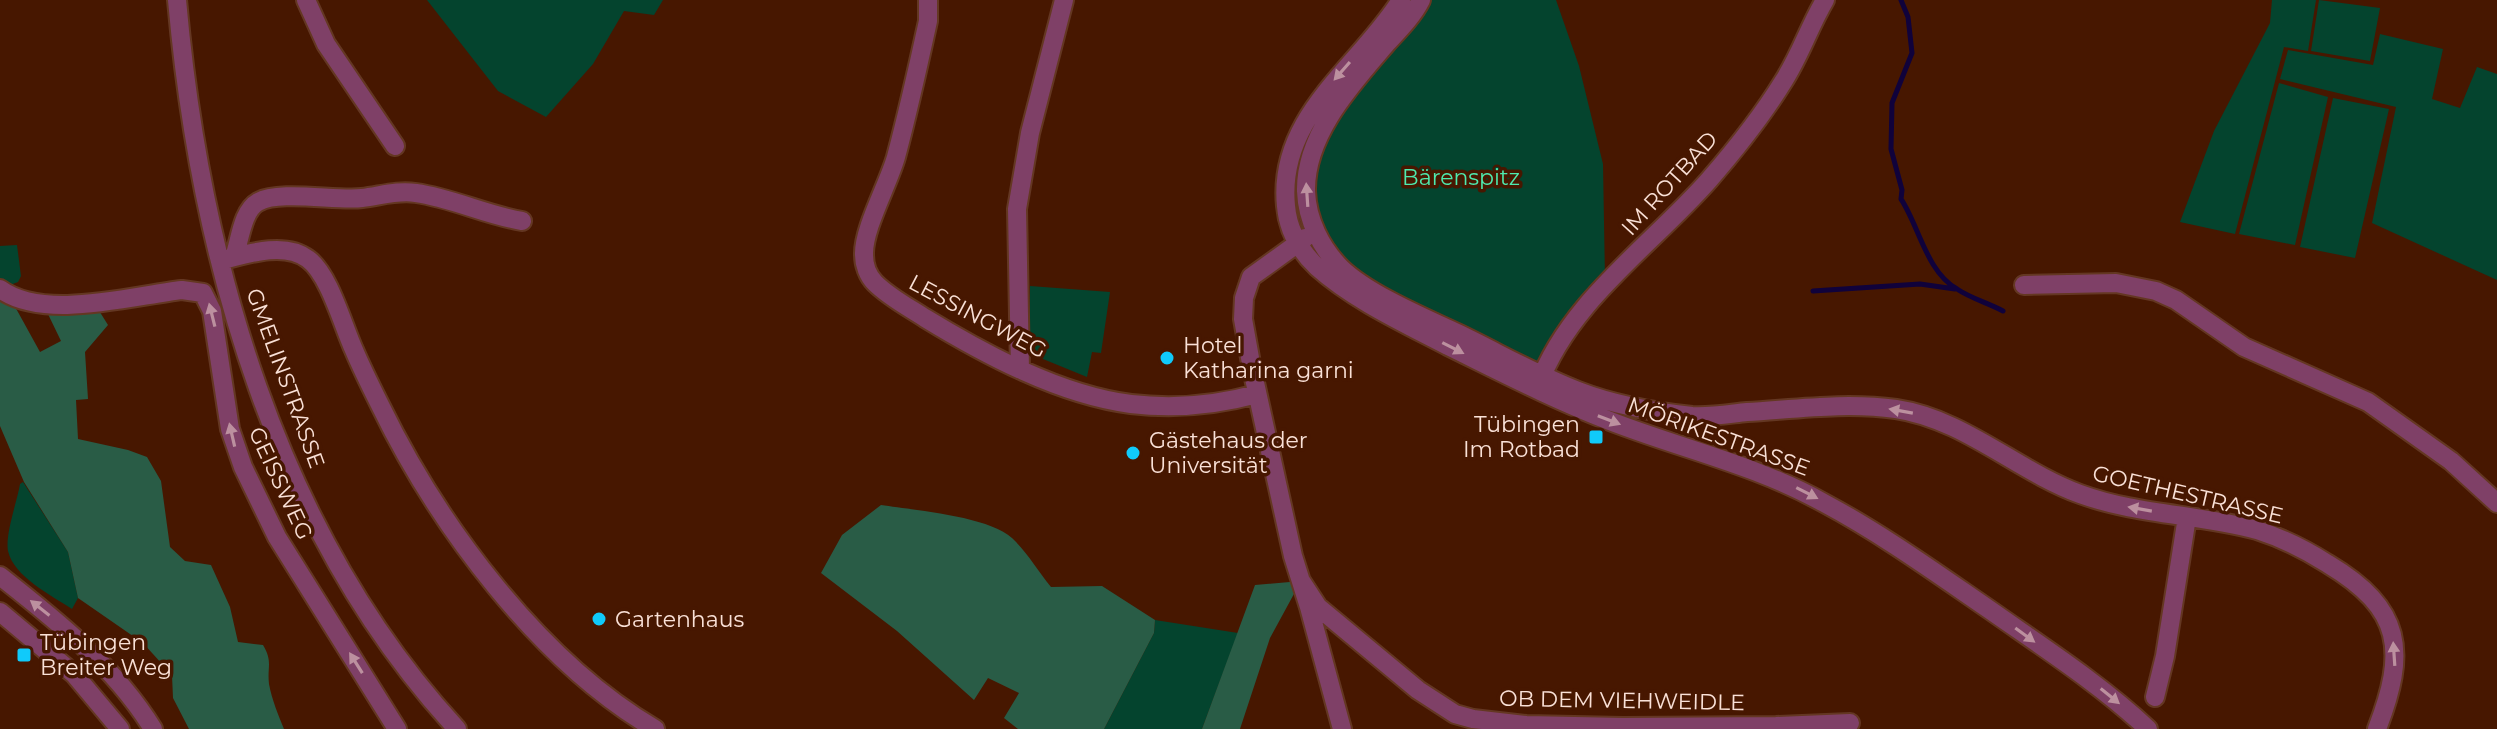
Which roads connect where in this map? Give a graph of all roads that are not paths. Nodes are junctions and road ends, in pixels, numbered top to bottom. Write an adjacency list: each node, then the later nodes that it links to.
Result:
1 (177, 0): 11 (street, GMELINSTRASSE)
2 (306, 0): 7 (street)
3 (928, 0): 14 (street, LESSINGWEG)
4 (1064, 0): 14 (street)
5 (1825, 0): 15 (street, IM ROTBAD)
6 (1402, 9): 9 (street, one-way to 6); 10 (street, one-way to 10)
7 (395, 146)
8 (522, 221): 11 (street)
9 (1315, 232): 10 (street); 15 (street, MÖRIKESTRASSE)
10 (1297, 243): 15 (street, MÖRIKESTRASSE, one-way to 15); 16 (street)
11 (227, 259): 29 (street, GMELINSTRASSE); 30 (street)
12 (2024, 285): 19 (street)
13 (0, 289): 28 (street, GEISSWEG, one-way to 13)
14 (1020, 369): 16 (street, LESSINGWEG)
15 (1540, 382): 17 (street, GOETHESTRASSE); 18 (street, MÖRIKESTRASSE, one-way to 18)
16 (1257, 394): 22 (street)
17 (1712, 417): 18 (street); 20 (street, GOETHESTRASSE, one-way to 17)
18 (1709, 454): 32 (street, MÖRIKESTRASSE, one-way to 32)
19 (2497, 503)
20 (2187, 517): 24 (street); 33 (street, GOETHESTRASSE, one-way to 20)
21 (0, 576): 26 (street, one-way to 21)
22 (1301, 581): 25 (street, OB DEM VIEHWEIDLE); 31 (street)
23 (0, 612): 27 (street)
24 (2155, 697)
25 (1850, 723)
26 (149, 728)
27 (120, 729)
28 (397, 729)
29 (457, 729)
30 (655, 729)
31 (1342, 729)
32 (2148, 729)
33 (2377, 729)

